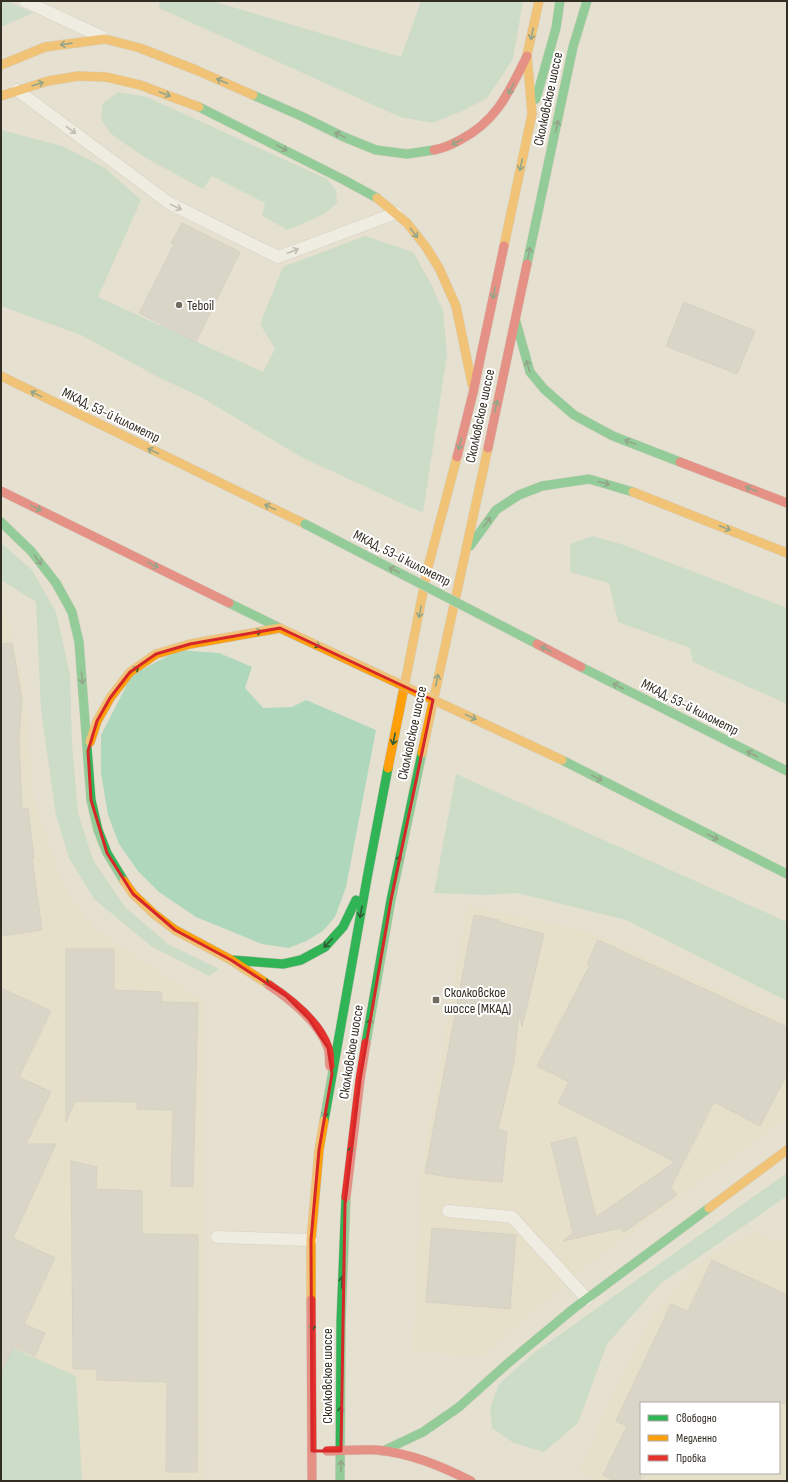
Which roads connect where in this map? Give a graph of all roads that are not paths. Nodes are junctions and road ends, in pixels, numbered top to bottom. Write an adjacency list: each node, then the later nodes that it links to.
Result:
1 (25, 1): 6 (lane)
2 (539, 1): 8 (main road, Сколковское шоссе, one-way to 8)
3 (560, 1): 12 (main road)
4 (580, 1): 7 (main road)
5 (587, 1): 7 (main road, Сколковское шоссе)
6 (105, 39): 8 (main road, one-way to 6); 9 (main road, one-way to 9)
7 (573, 47): 14 (main road, Сколковское шоссе, one-way to 7)
8 (527, 55): 12 (main road, Сколковское шоссе)
9 (1, 65)
10 (17, 90): 11 (main road); 13 (main road, one-way to 13); 13 (lane, one-way to 13)
11 (1, 96)
12 (532, 114): 18 (main road, Сколковское шоссе, one-way to 18)
13 (396, 213): 18 (main road, one-way to 18)
14 (516, 318): 20 (main road, one-way to 14); 23 (main road, Сколковское шоссе, one-way to 14)
15 (1, 369): 17 (main road)
16 (1, 376): 17 (main road, МКАД, 53-й километр)
17 (15, 384): 26 (main road, МКАД, 53-й километр, one-way to 17, bridge)
18 (473, 393): 27 (main road, Сколковское шоссе, one-way to 27)
19 (1, 491): 24 (main road, one-way to 24)
20 (787, 504)
21 (1, 522): 25 (main road, one-way to 25)
22 (787, 553): 23 (main road, one-way to 22)
23 (464, 554): 37 (main road, Сколковское шоссе, one-way to 23)
24 (280, 628): 25 (main road, one-way to 24); 28 (main road, one-way to 28, bridge)
25 (88, 751): 29 (main road)
26 (787, 771)
27 (368, 873): 29 (main road, one-way to 29); 30 (main road, Сколковское шоссе, one-way to 30)
28 (787, 874)
29 (231, 960): 30 (main road, one-way to 30)
30 (332, 1074): 34 (main road, Сколковское шоссе, one-way to 34)
31 (787, 1150): 35 (main road)
32 (448, 1211): 35 (lane)
33 (217, 1237): 34 (lane)
34 (312, 1240): 36 (main road, Сколковское шоссе, one-way to 36)
35 (587, 1299): 38 (main road)
36 (312, 1451): 37 (main road); 39 (main road, Сколковское шоссе)
37 (341, 1451): 38 (main road); 40 (main road, Сколковское шоссе, one-way to 37)
38 (383, 1451): 41 (main road)
39 (312, 1481)
40 (340, 1481)
41 (471, 1481)

